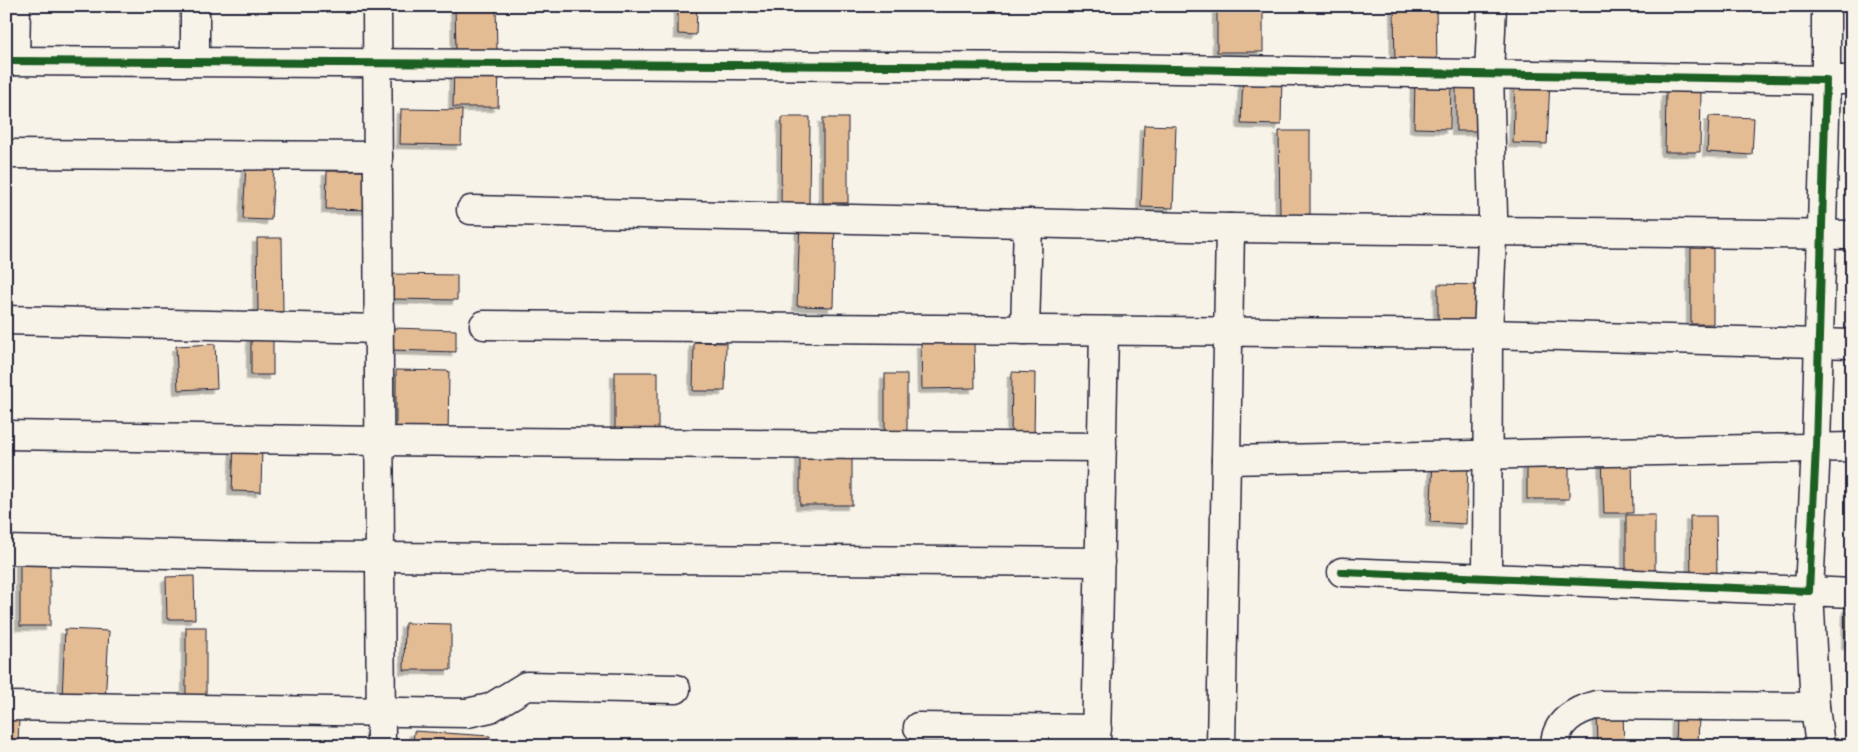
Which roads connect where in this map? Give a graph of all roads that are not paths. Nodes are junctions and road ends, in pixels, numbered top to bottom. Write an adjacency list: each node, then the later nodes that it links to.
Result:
1 (16, 6): 6 (street)
2 (195, 6): 7 (street)
3 (377, 6): 8 (street)
4 (1492, 6): 9 (street)
5 (1826, 6): 10 (street)
6 (10, 61): 7 (street)
7 (196, 61): 8 (street)
8 (378, 62): 9 (street); 12 (street)
9 (1489, 75): 10 (street); 16 (street)
10 (1839, 80): 17 (street)
11 (6, 154): 12 (street)
12 (378, 156): 21 (street)
13 (471, 210): 14 (street)
14 (1028, 223): 15 (street); 22 (street)
15 (1230, 228): 16 (street); 24 (street)
16 (1492, 230): 17 (street); 25 (street)
17 (1821, 235): 18 (street); 26 (street)
18 (1852, 235)
19 (6, 320): 21 (street)
20 (484, 325): 22 (street)
21 (379, 329): 29 (street)
22 (1025, 330): 23 (street)
23 (1104, 331): 24 (street); 30 (street)
24 (1229, 332): 25 (street); 34 (street)
25 (1488, 334): 26 (street); 33 (street)
26 (1818, 344): 27 (street); 31 (street)
27 (1852, 344)
28 (6, 435): 29 (street)
29 (380, 441): 30 (street); 36 (street)
30 (1102, 447): 37 (street)
31 (1816, 447): 32 (street); 33 (street); 40 (street)
32 (1852, 447)
33 (1488, 455): 34 (street); 39 (street)
34 (1226, 460): 49 (street)
35 (6, 550): 36 (street)
36 (380, 557): 37 (street); 45 (street)
37 (1100, 562): 47 (street)
38 (1342, 572): 39 (street)
39 (1487, 576): 40 (street)
40 (1809, 591): 41 (street); 44 (street)
41 (1852, 593)
42 (676, 688): 45 (street)
43 (6, 706): 45 (street)
44 (1815, 707): 50 (street); 51 (street)
45 (381, 713): 48 (street)
46 (918, 726): 47 (street)
47 (1096, 738)
48 (381, 746)
49 (1221, 746)
50 (1555, 746)
51 (1820, 746)

